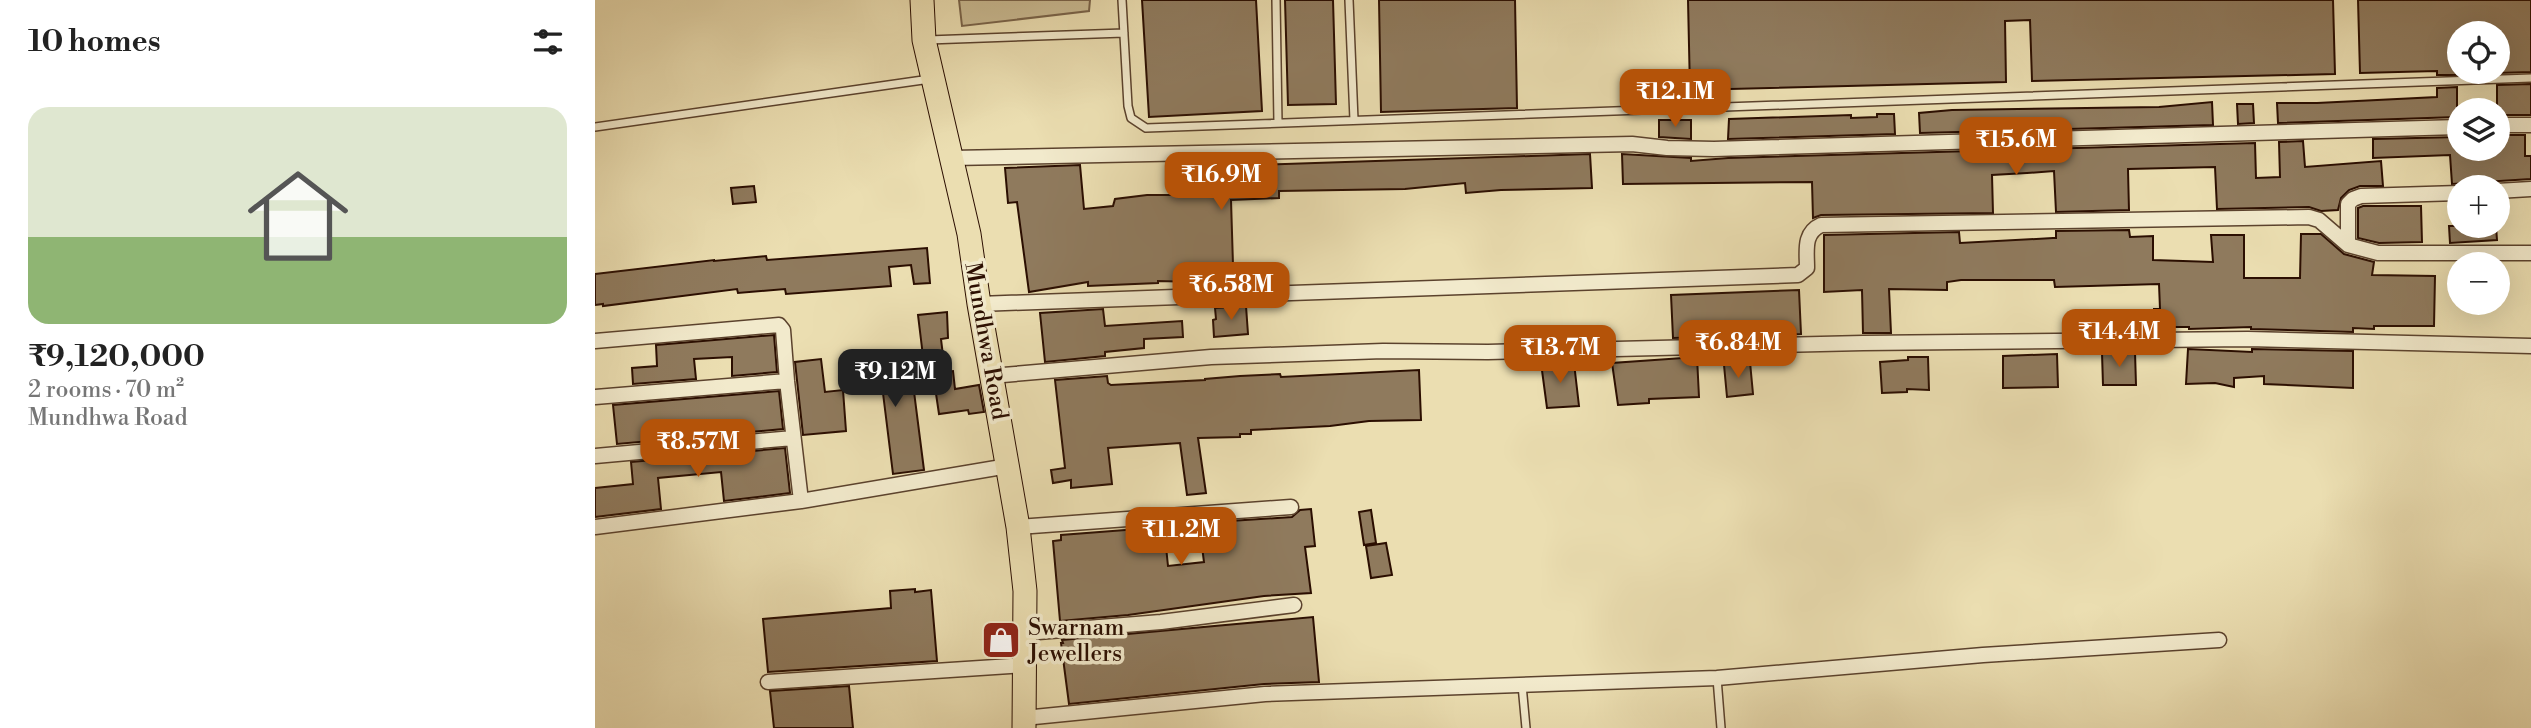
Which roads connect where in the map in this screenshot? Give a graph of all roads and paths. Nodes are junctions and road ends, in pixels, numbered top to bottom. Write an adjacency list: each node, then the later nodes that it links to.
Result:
1 (922, 0): 6 (main road, Mundhwa Road)
2 (1122, 0): 5 (lane)
3 (1276, 0): 10 (lane)
4 (1349, 0): 9 (lane)
5 (1124, 33): 6 (lane); 10 (lane)
6 (924, 40): 8 (main road, Mundhwa Road)
7 (2531, 78): 9 (lane)
8 (933, 79): 13 (lane); 15 (main road, Mundhwa Road)
9 (1354, 120): 10 (lane)
10 (1277, 123)
11 (2510, 125): 12 (street)
12 (2531, 125)
13 (595, 127)
14 (2447, 127): 15 (street)
15 (952, 158): 21 (main road, Mundhwa Road)
16 (2531, 190): 17 (street)
17 (2510, 191)
18 (2447, 192): 19 (street)
19 (2348, 245): 20 (street); 21 (street)
20 (2531, 253)
21 (979, 304): 24 (main road, Mundhwa Road)
22 (595, 341): 25 (street)
23 (2531, 346): 24 (street)
24 (991, 376): 29 (main road, Mundhwa Road)
25 (786, 381): 26 (street); 27 (street)
26 (595, 397)
27 (793, 439): 28 (street); 30 (street)
28 (595, 456)
29 (1008, 466): 30 (street); 33 (main road, Mundhwa Road)
30 (801, 501): 32 (street)
31 (1291, 507): 33 (street)
32 (595, 527)
33 (1018, 527): 35 (main road, Mundhwa Road)
34 (1294, 605): 35 (street)
35 (1026, 633): 37 (main road, Mundhwa Road)
36 (2219, 640): 38 (street)
37 (1026, 665): 39 (street); 41 (main road, Mundhwa Road)
38 (1717, 678): 40 (street); 43 (lane)
39 (768, 682)
40 (1522, 685): 41 (street); 42 (lane)
41 (1024, 723)
42 (1526, 728)
43 (1721, 728)

